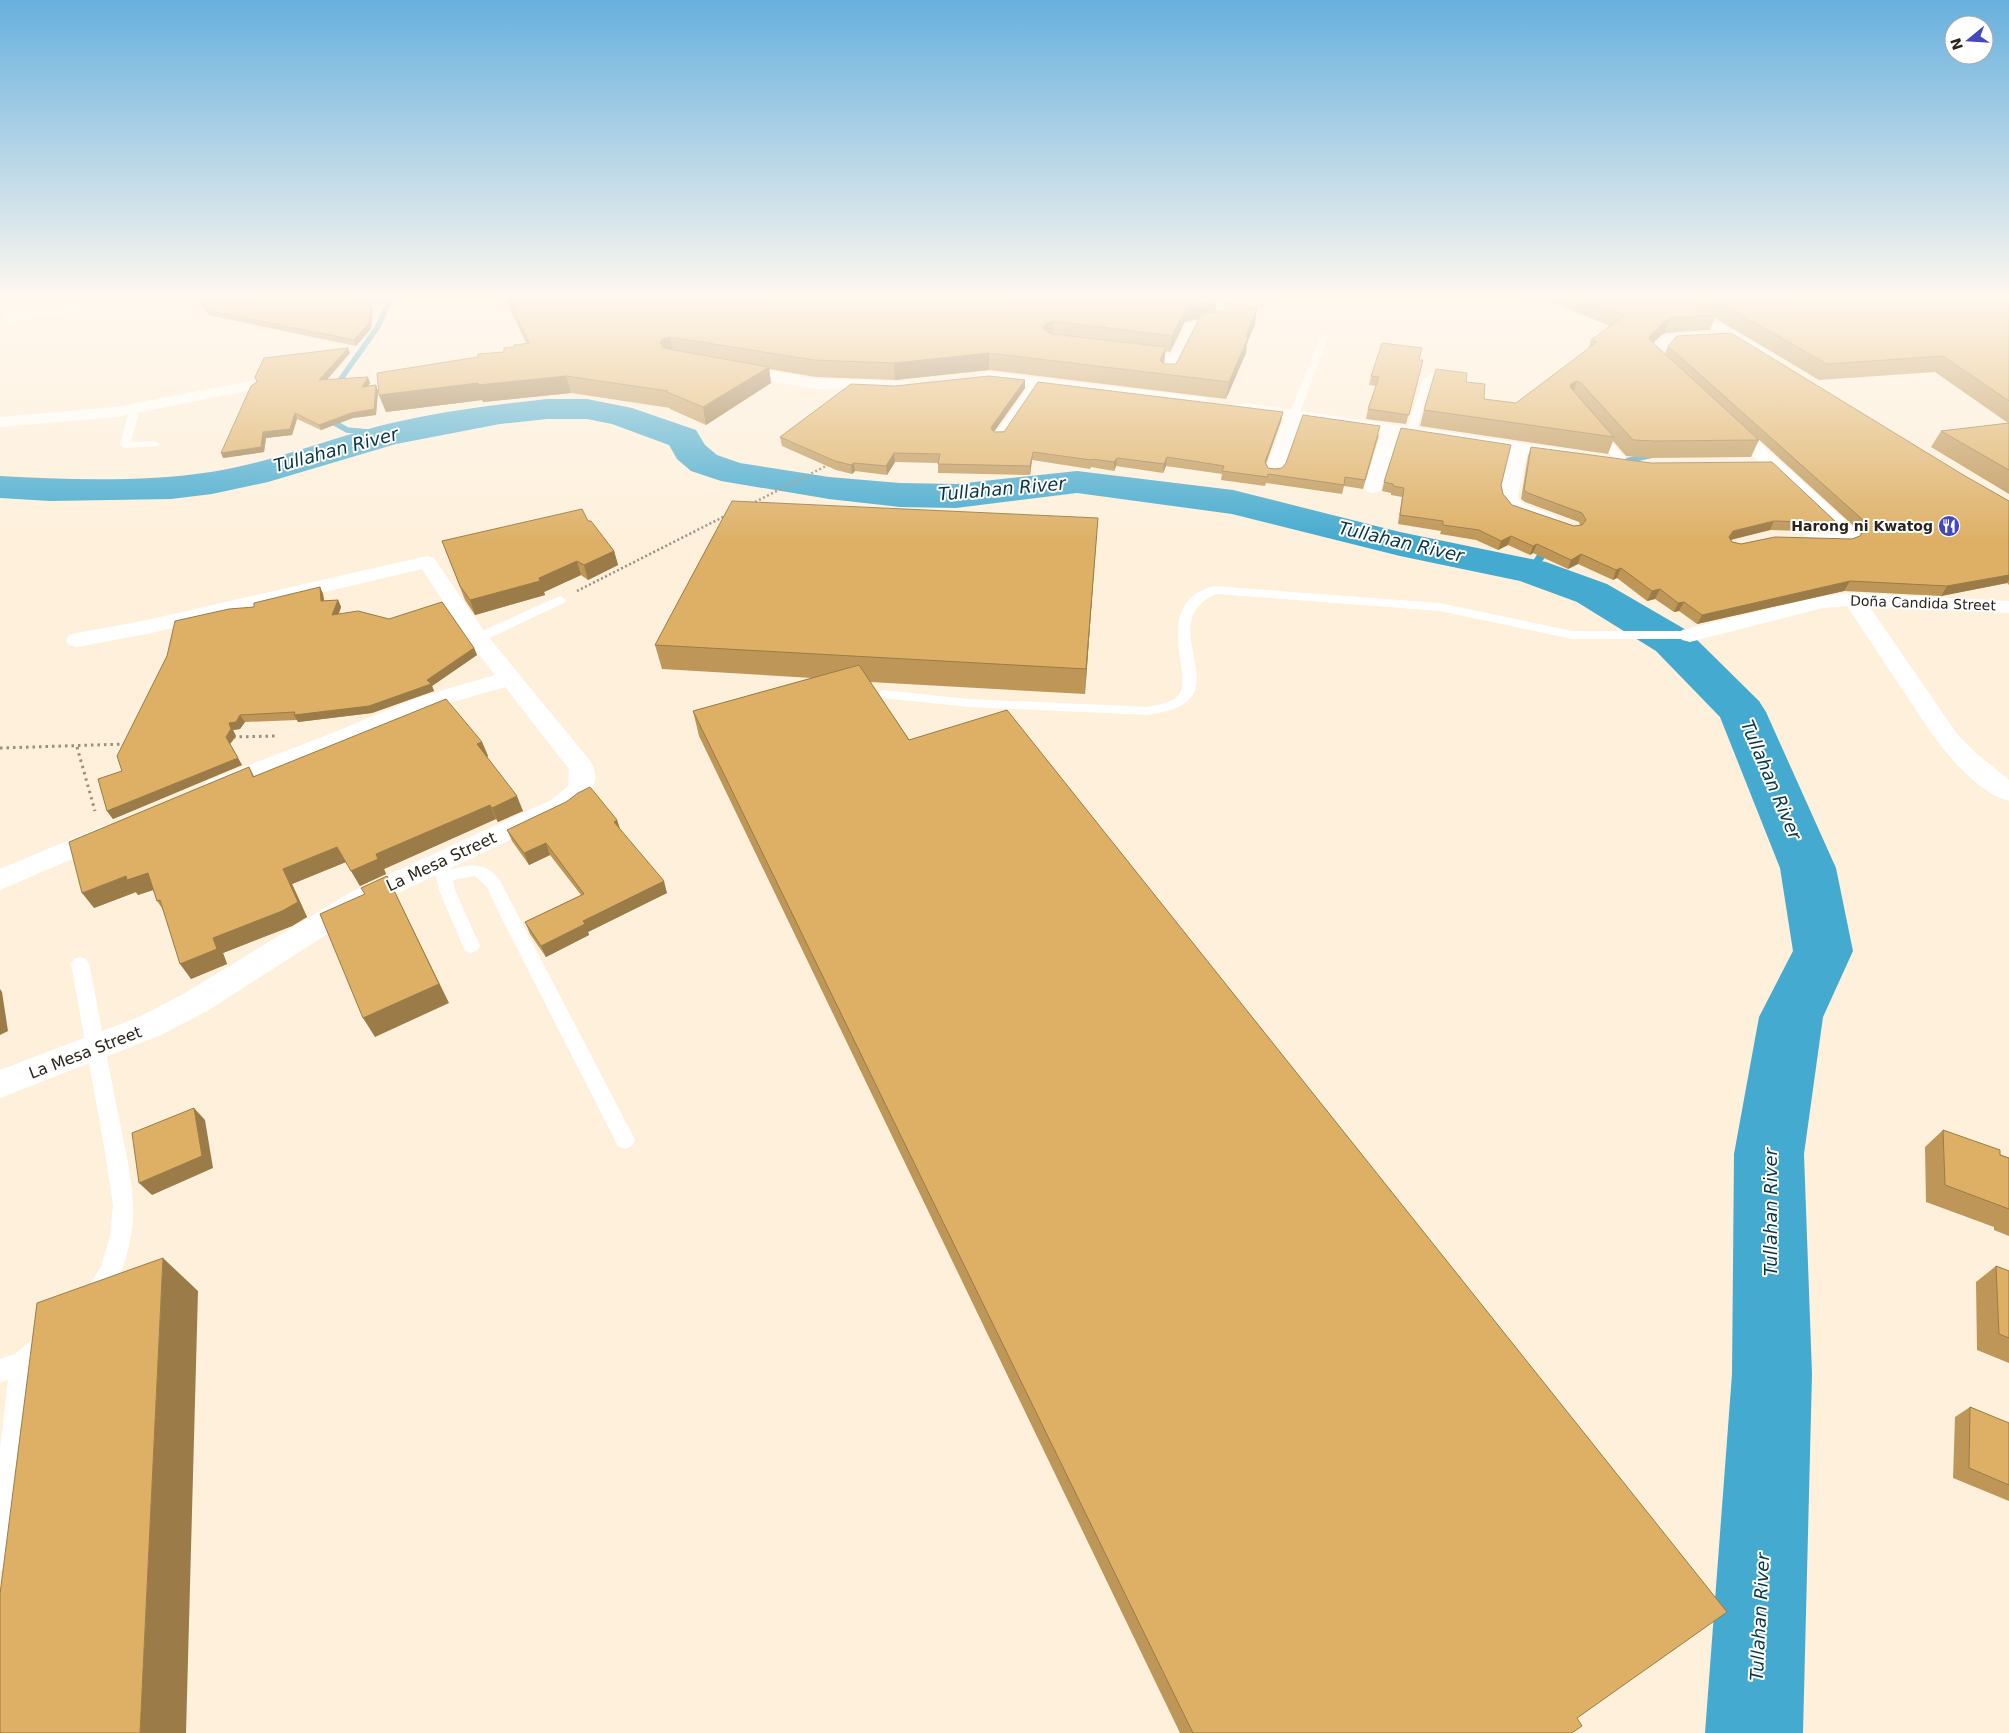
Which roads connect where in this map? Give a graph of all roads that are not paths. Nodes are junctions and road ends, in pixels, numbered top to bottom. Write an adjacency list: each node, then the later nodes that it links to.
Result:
1 (785, 379): 8 (street)
2 (1007, 379): 7 (street)
3 (1167, 379): 11 (street)
4 (1308, 379): 14 (lane)
5 (1428, 379): 18 (lane)
6 (1679, 379): 9 (street)
7 (1036, 382): 11 (street); 19 (lane)
8 (920, 385)
9 (1685, 385)
10 (250, 386): 12 (street)
11 (1158, 397): 14 (street)
12 (135, 409): 15 (street); 20 (lane)
13 (1714, 412): 23 (street)
14 (1294, 415): 17 (street); 25 (street)
15 (0, 422)
16 (1589, 423): 22 (lane)
17 (1391, 429): 18 (street); 26 (street)
18 (1411, 432): 21 (street)
19 (998, 437)
20 (154, 444)
21 (1520, 448): 22 (street); 27 (street)
22 (1632, 464)
23 (1773, 464): 24 (street); 28 (street)
24 (1744, 465)
25 (1274, 471)
26 (1373, 487)
27 (1562, 525)
28 (1797, 538)
29 (1853, 599): 31 (street, Doña Candida Street); 32 (street, Doña Candida Street); 37 (street)
30 (560, 600): 33 (lane)
31 (2009, 606)
32 (1690, 635): 36 (lane)
33 (478, 638): 34 (street, La Mesa Street); 35 (street, La Mesa Street)
34 (78, 640)
35 (510, 678): 38 (street); 40 (street, La Mesa Street)
36 (883, 694)
37 (2009, 792)
38 (190, 797)
39 (129, 824): 41 (street)
40 (443, 868): 42 (lane); 44 (street, La Mesa Street); 46 (lane)
41 (0, 880)
42 (471, 946)
43 (80, 964): 44 (lane)
44 (95, 1048): 45 (street, La Mesa Street); 47 (lane)
45 (0, 1084)
46 (625, 1140)
47 (80, 1310)
48 (64, 1328): 49 (lane)
49 (11, 1367): 50 (lane)
50 (0, 1558)

